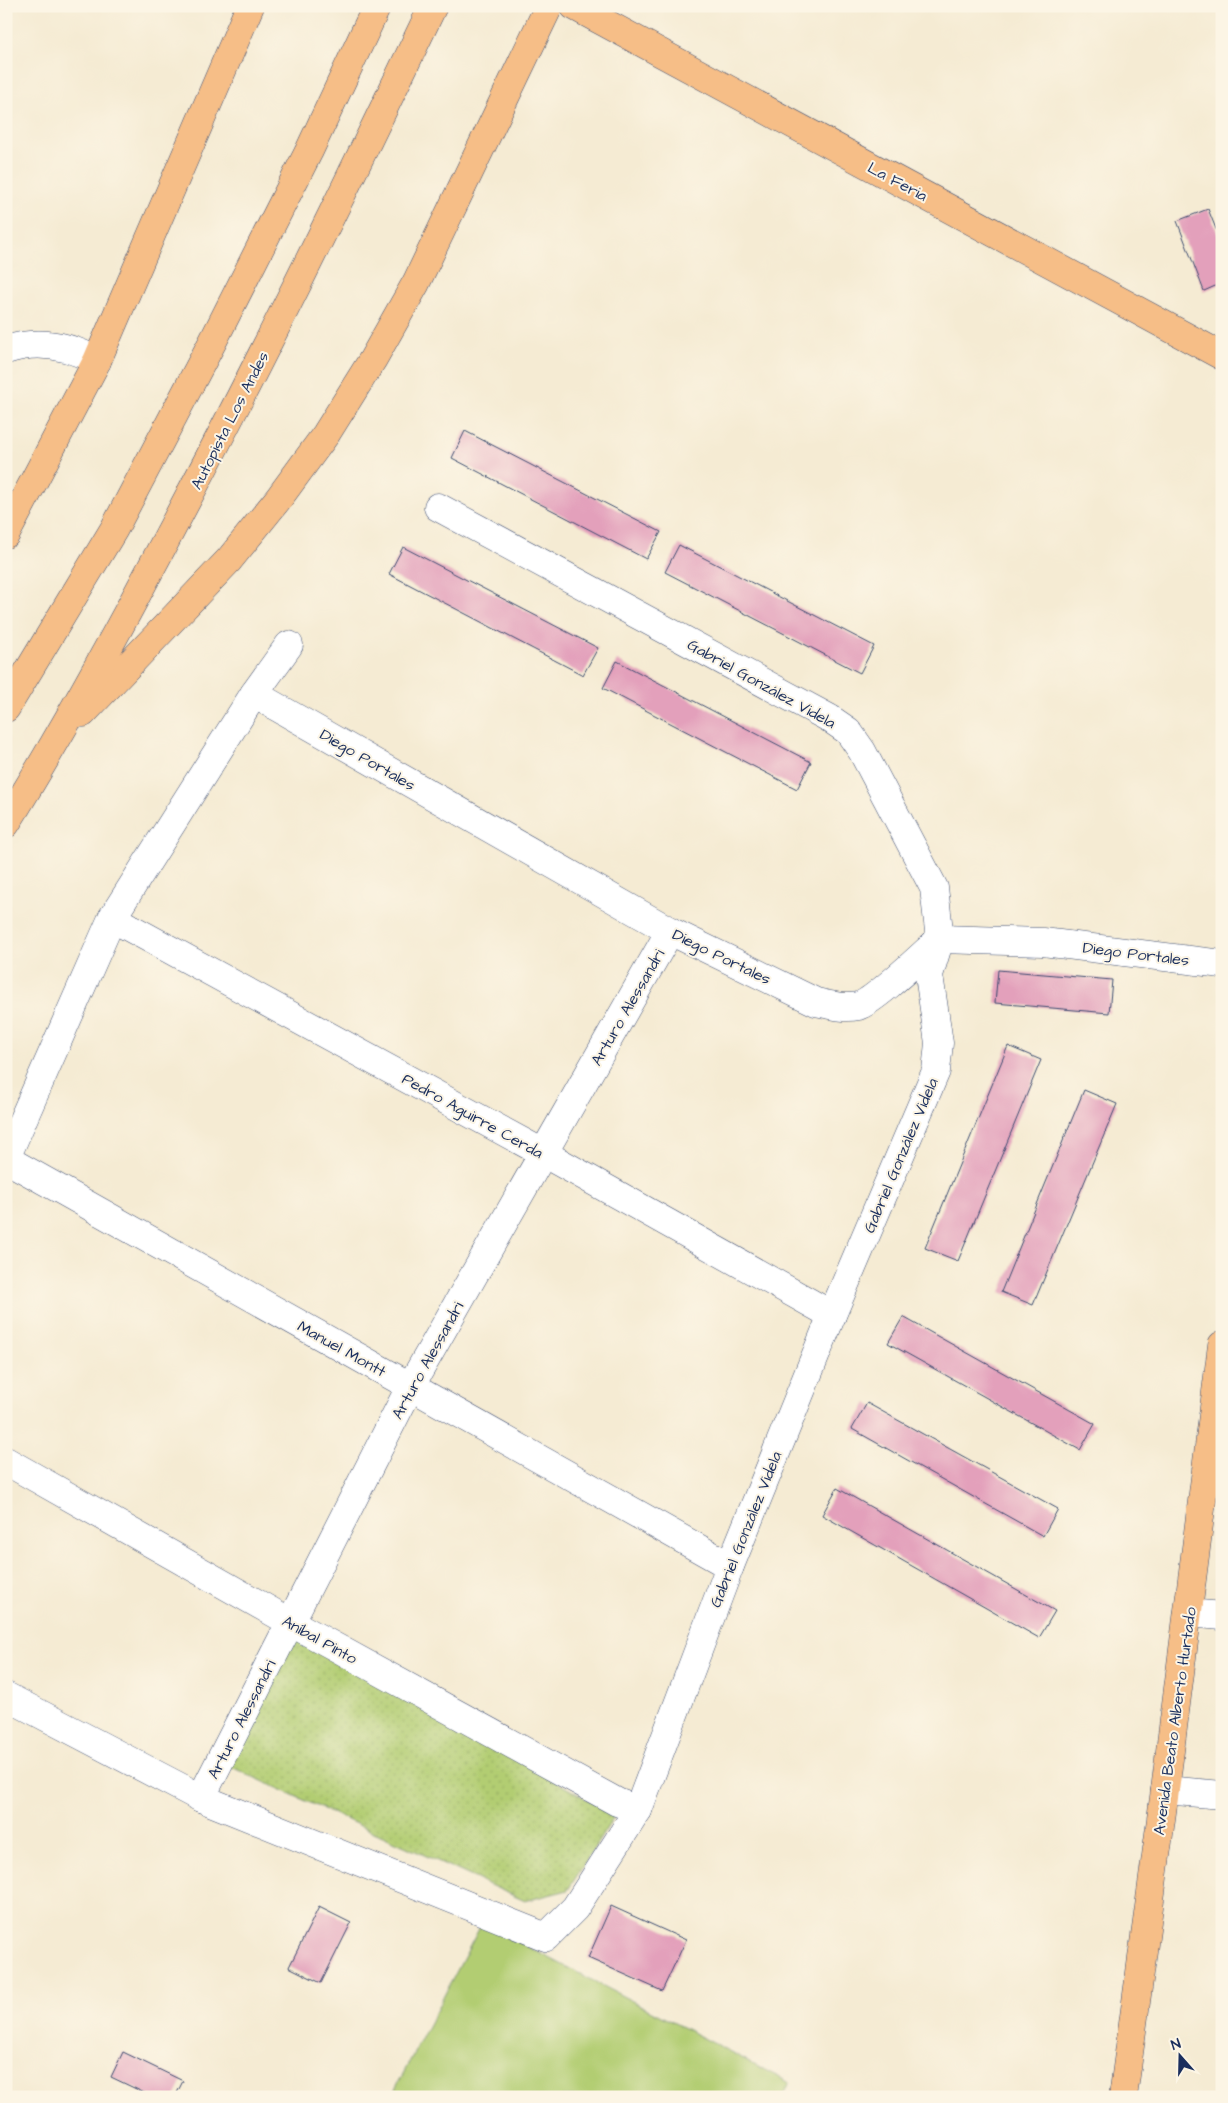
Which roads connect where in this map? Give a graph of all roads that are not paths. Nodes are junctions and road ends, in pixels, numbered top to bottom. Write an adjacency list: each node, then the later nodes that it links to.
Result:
1 (250, 6): 8 (main road)
2 (377, 6): 13 (main road)
3 (432, 6): 14 (main road, Autopista Los Andes)
4 (549, 6): 14 (main road)
5 (574, 6): 7 (main road, La Feria)
6 (6, 350): 8 (street)
7 (1222, 356)
8 (97, 361): 10 (main road)
9 (438, 507): 18 (street, Gabriel González Videla)
10 (6, 534)
11 (289, 645): 12 (street)
12 (254, 694): 16 (street); 17 (street, Diego Portales)
13 (6, 708)
14 (60, 738): 15 (main road, Autopista Los Andes)
15 (6, 824)
16 (112, 918): 20 (street, Pedro Aguirre Cerda); 21 (street)
17 (670, 931): 18 (street, Diego Portales); 20 (street, Arturo Alessandri)
18 (940, 939): 19 (street, Diego Portales); 22 (street, Gabriel González Videla)
19 (1222, 964)
20 (543, 1153): 22 (street, Pedro Aguirre Cerda); 24 (street, Arturo Alessandri)
21 (6, 1159): 24 (street, Manuel Montt)
22 (832, 1315): 27 (street, Gabriel González Videla)
23 (1222, 1345): 25 (main road, Avenida Beato Alberto Hurtado)
24 (410, 1387): 27 (street, Manuel Montt); 30 (street, Arturo Alessandri)
25 (1217, 1427): 28 (main road, Avenida Beato Alberto Hurtado)
26 (6, 1461): 30 (street, Aníbal Pinto)
27 (730, 1566): 35 (street, Gabriel González Videla)
28 (1188, 1613): 29 (street); 32 (main road, Avenida Beato Alberto Hurtado)
29 (1222, 1616)
30 (290, 1622): 34 (street, Arturo Alessandri); 35 (street, Aníbal Pinto)
31 (6, 1696): 34 (street)
32 (1165, 1790): 33 (street); 36 (main road, Avenida Beato Alberto Hurtado)
33 (1222, 1795)
34 (202, 1798): 35 (street, Gabriel González Videla)
35 (638, 1810)
36 (1123, 2097)

